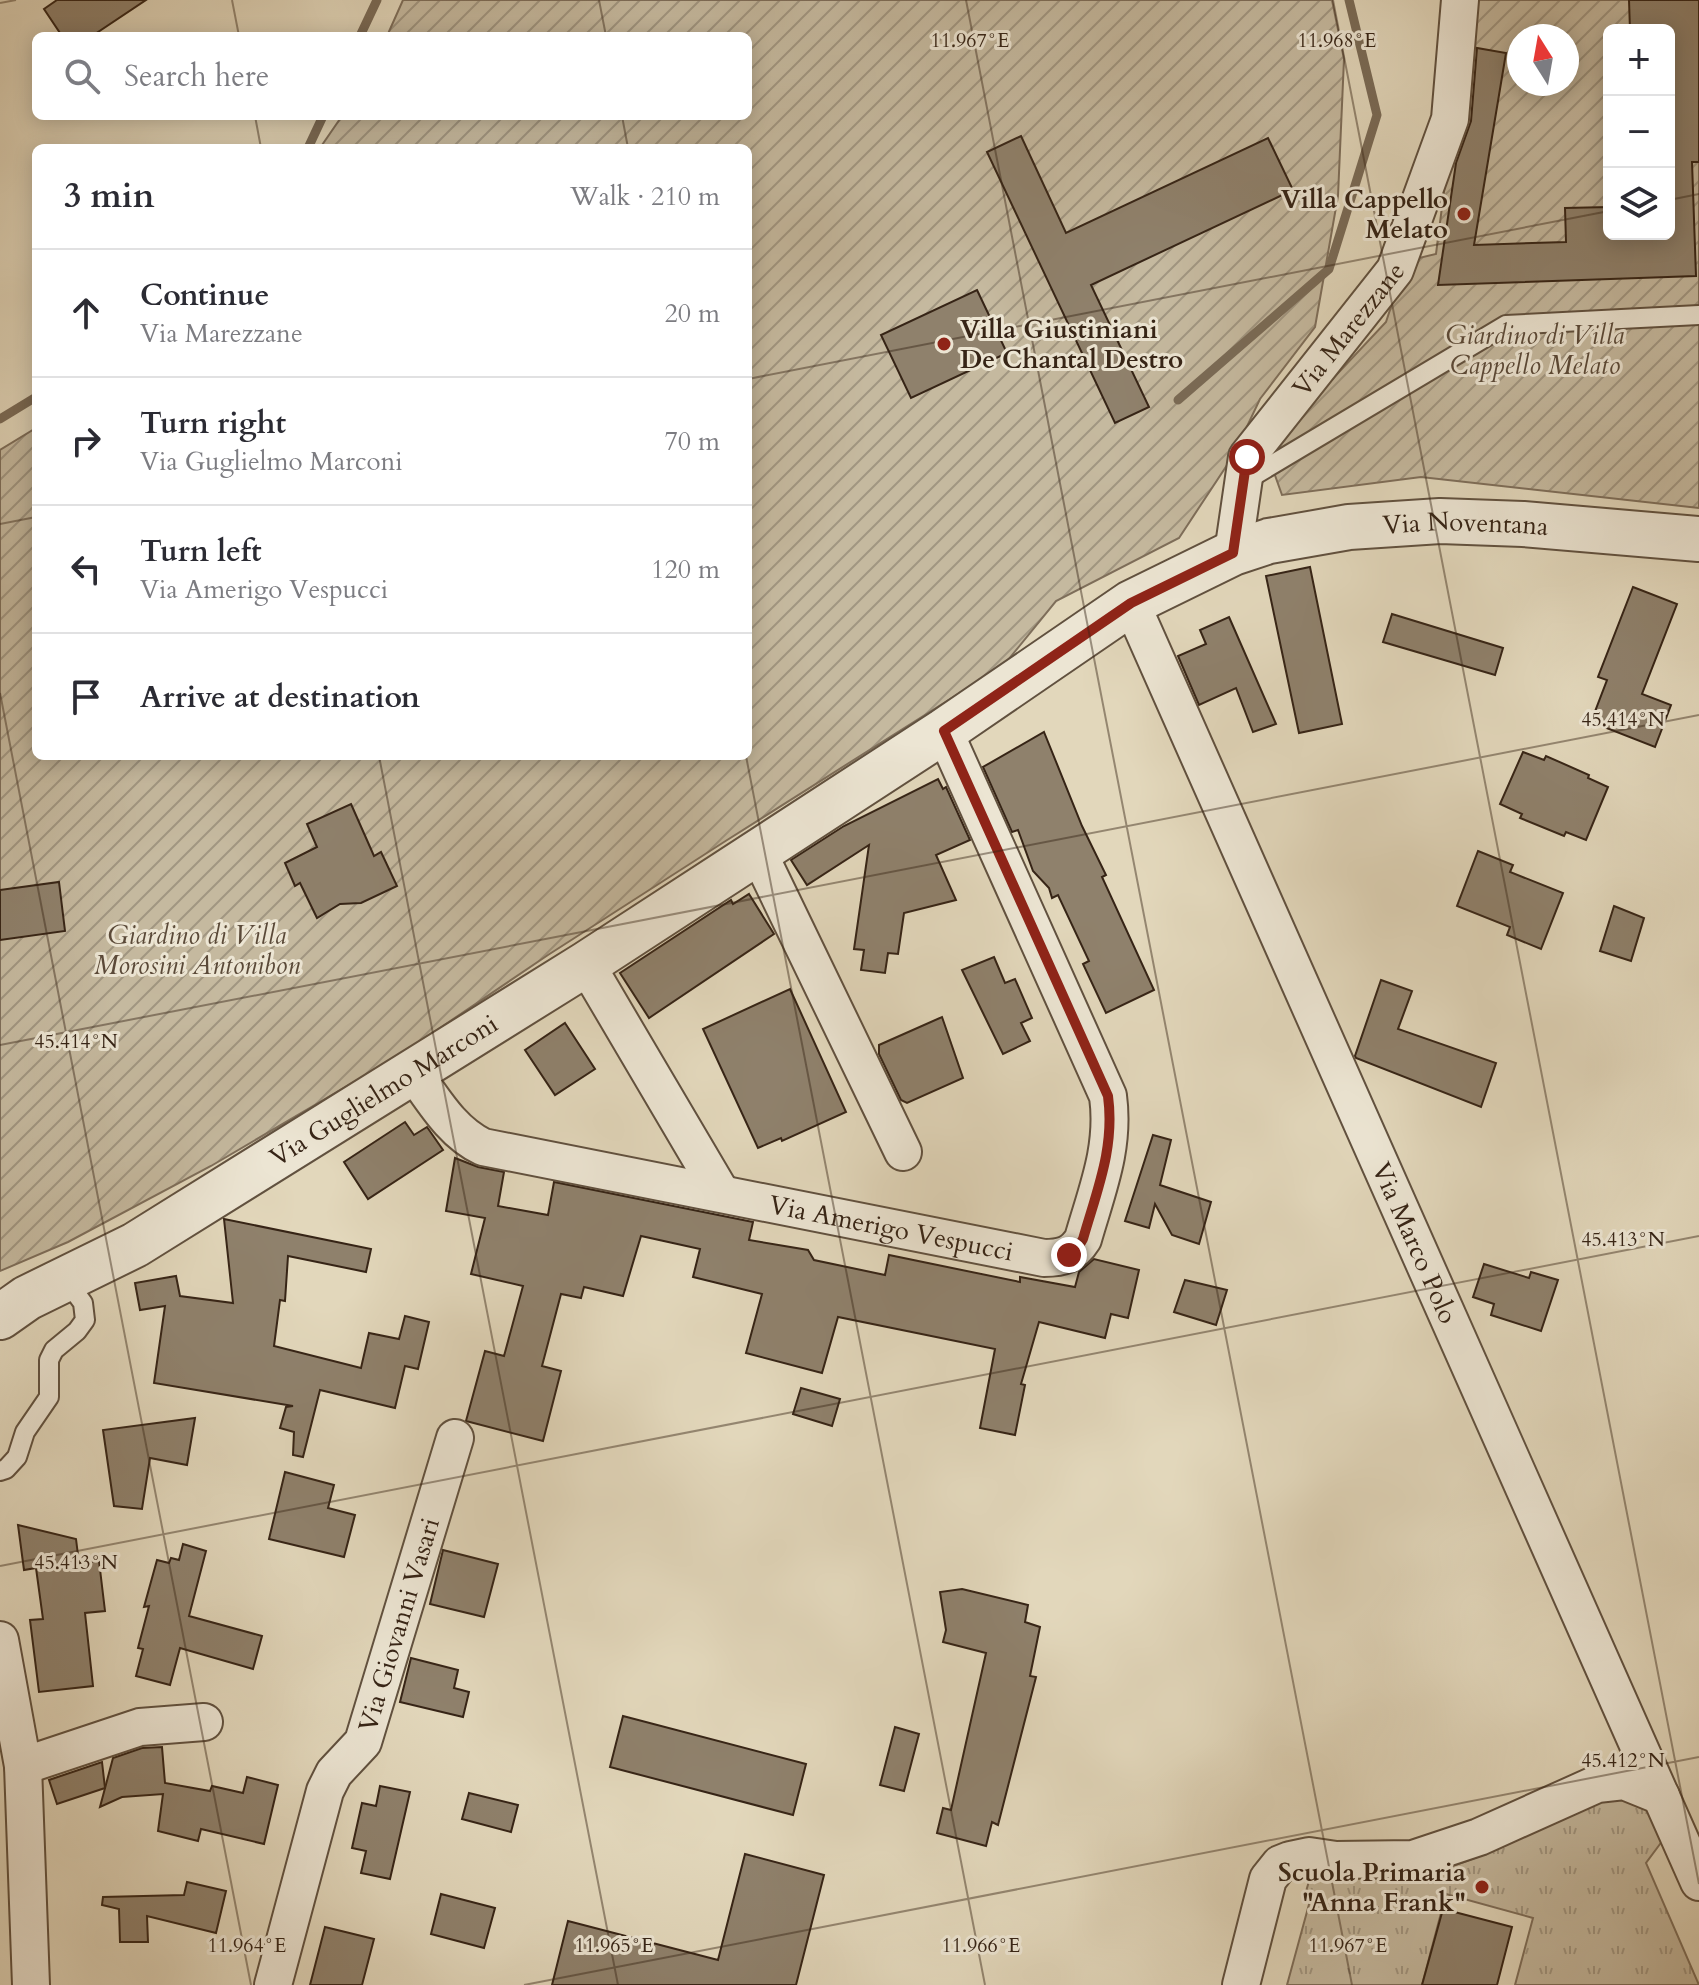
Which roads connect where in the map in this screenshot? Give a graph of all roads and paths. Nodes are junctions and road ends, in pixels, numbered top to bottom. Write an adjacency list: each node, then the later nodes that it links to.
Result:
1 (1460, 0): 3 (street, Via Marezzane)
2 (1699, 315): 3 (lane)
3 (1243, 482): 5 (street, Via Marezzane)
4 (1699, 539): 5 (street, Via Noventana)
5 (1233, 553): 6 (street, Via Guglielmo Marconi)
6 (1131, 603): 7 (street, Via Guglielmo Marconi); 20 (street, Via Marco Polo)
7 (944, 731): 8 (street, Via Guglielmo Marconi); 12 (street, Via Amerigo Vespucci)
8 (758, 852): 9 (street, Via Guglielmo Marconi); 11 (street)
9 (586, 964): 10 (street, Via Guglielmo Marconi); 12 (street)
10 (413, 1072): 12 (street, Via Amerigo Vespucci); 13 (street, Via Guglielmo Marconi)
11 (903, 1152)
12 (721, 1193)
13 (65, 1279): 14 (street, Via Guglielmo Marconi); 16 (lane)
14 (0, 1317)
15 (455, 1438): 23 (street, Via Giovanni Vasari)
16 (0, 1471)
17 (0, 1640): 19 (street)
18 (204, 1722): 19 (street)
19 (23, 1766): 22 (street)
20 (1661, 1796): 21 (street, Via Marco Polo); 24 (street)
21 (1699, 1882)
22 (31, 1985)
23 (273, 1985)
24 (1241, 1985)

